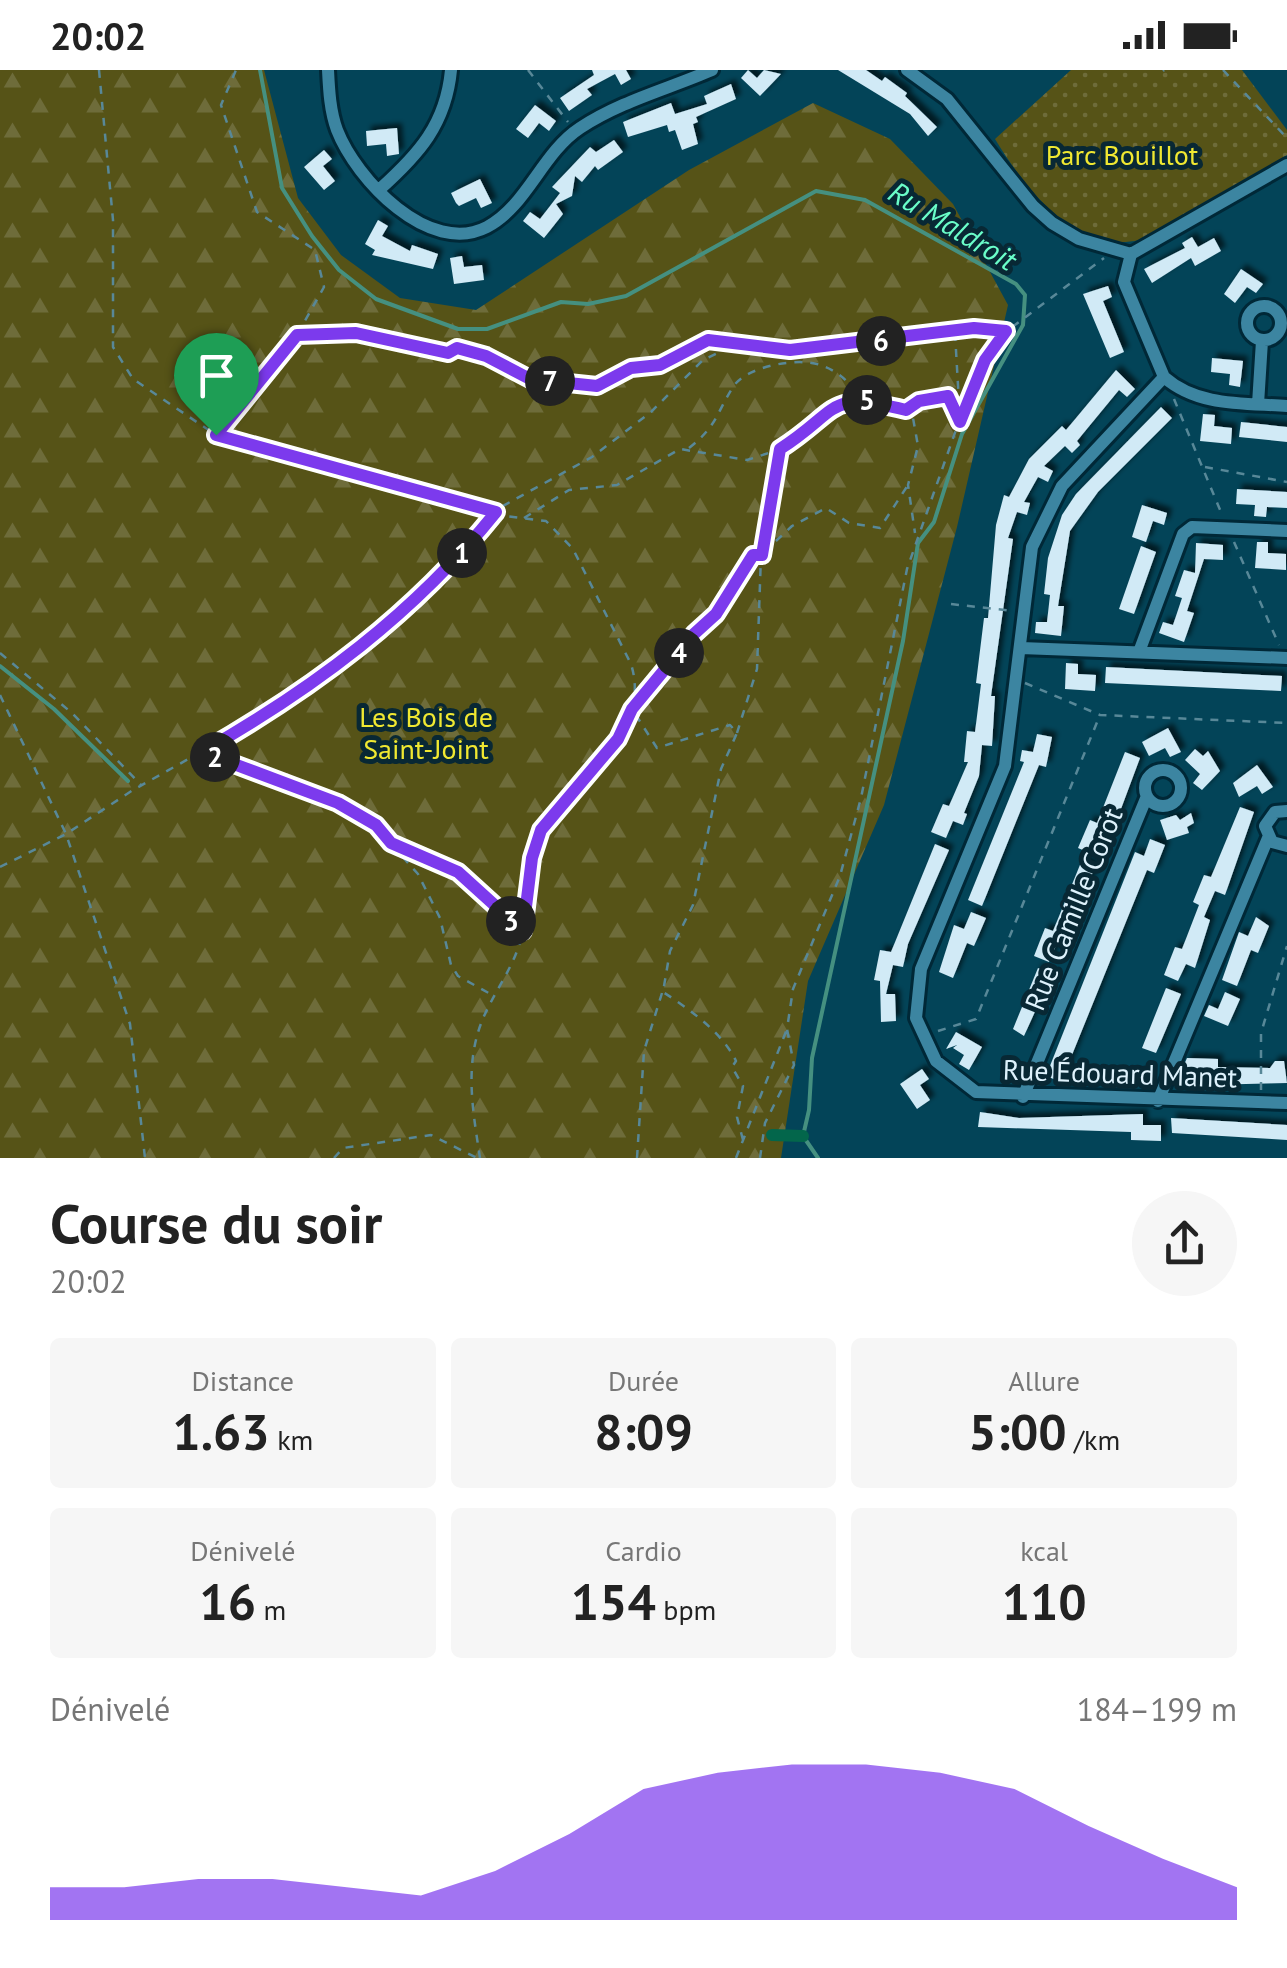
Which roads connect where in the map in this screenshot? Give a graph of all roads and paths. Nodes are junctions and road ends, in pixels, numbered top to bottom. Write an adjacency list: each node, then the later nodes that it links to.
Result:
1 (99, 70): 28 (path)
2 (236, 70): 18 (path)
3 (328, 70): 13 (street)
4 (452, 70): 13 (street)
5 (528, 70): 10 (path)
6 (712, 70): 9 (street)
7 (907, 70): 14 (street)
8 (1223, 70): 11 (path)
9 (685, 76): 10 (street)
10 (575, 131): 13 (street)
11 (1287, 138)
12 (1287, 166): 15 (street)
13 (380, 188)
14 (1104, 246): 15 (street); 17 (path)
15 (1132, 254): 21 (street)
16 (955, 330): 17 (path); 20 (path); 26 (path)
17 (1006, 331): 27 (path)
18 (297, 335): 20 (path); 28 (path)
19 (1262, 341): 23 (street)
20 (740, 342): 34 (path)
21 (1164, 378): 23 (street); 40 (street)
22 (861, 399): 25 (path); 29 (path); 30 (path)
23 (1258, 404): 24 (street)
24 (1287, 406)
25 (906, 410): 26 (path); 33 (path)
26 (959, 414): 27 (path)
27 (960, 422): 37 (path)
28 (216, 435): 34 (path)
29 (688, 449): 30 (path); 35 (path)
30 (780, 449): 38 (path)
31 (1202, 467): 32 (path)
32 (1287, 482)
33 (908, 485): 37 (path); 38 (path)
34 (496, 512): 35 (path); 51 (path)
35 (523, 519): 47 (path)
36 (1287, 532): 42 (street)
37 (916, 536): 64 (path)
38 (762, 555): 47 (path); 50 (path)
39 (951, 604): 40 (path)
40 (1025, 613): 41 (street)
41 (1021, 648): 42 (street); 45 (street)
42 (1139, 652): 44 (street)
43 (0, 653): 52 (path)
44 (1287, 658)
45 (1017, 680): 48 (path); 65 (street)
46 (0, 694): 55 (path)
47 (632, 709): 50 (path); 60 (path)
48 (1100, 715): 49 (path); 65 (path)
49 (1287, 723)
50 (737, 733): 62 (path)
51 (202, 752): 52 (path); 57 (path)
52 (142, 786): 55 (path)
53 (1147, 796): 66 (street, Rue Camille Corot)
54 (1287, 811): 56 (street)
55 (66, 834): 59 (path); 71 (path)
56 (1268, 838): 58 (street); 67 (street)
57 (391, 843): 60 (path); 63 (path)
58 (1287, 846)
59 (0, 868)
60 (523, 931): 63 (path)
61 (1287, 946): 68 (path)
62 (662, 992): 70 (path); 74 (path)
63 (494, 996): 73 (path)
64 (787, 1029): 70 (path); 76 (path)
65 (924, 1035): 66 (street, Rue Édouard Manet)
66 (1023, 1097): 67 (street, Rue Édouard Manet)
67 (1158, 1100): 68 (street, Rue Édouard Manet)
68 (1261, 1103): 69 (street, Rue Édouard Manet)
69 (1287, 1103)
70 (742, 1140): 75 (path)
71 (145, 1158)
72 (334, 1158): 73 (path)
73 (479, 1158)
74 (637, 1158)
75 (736, 1158)
76 (760, 1158)

